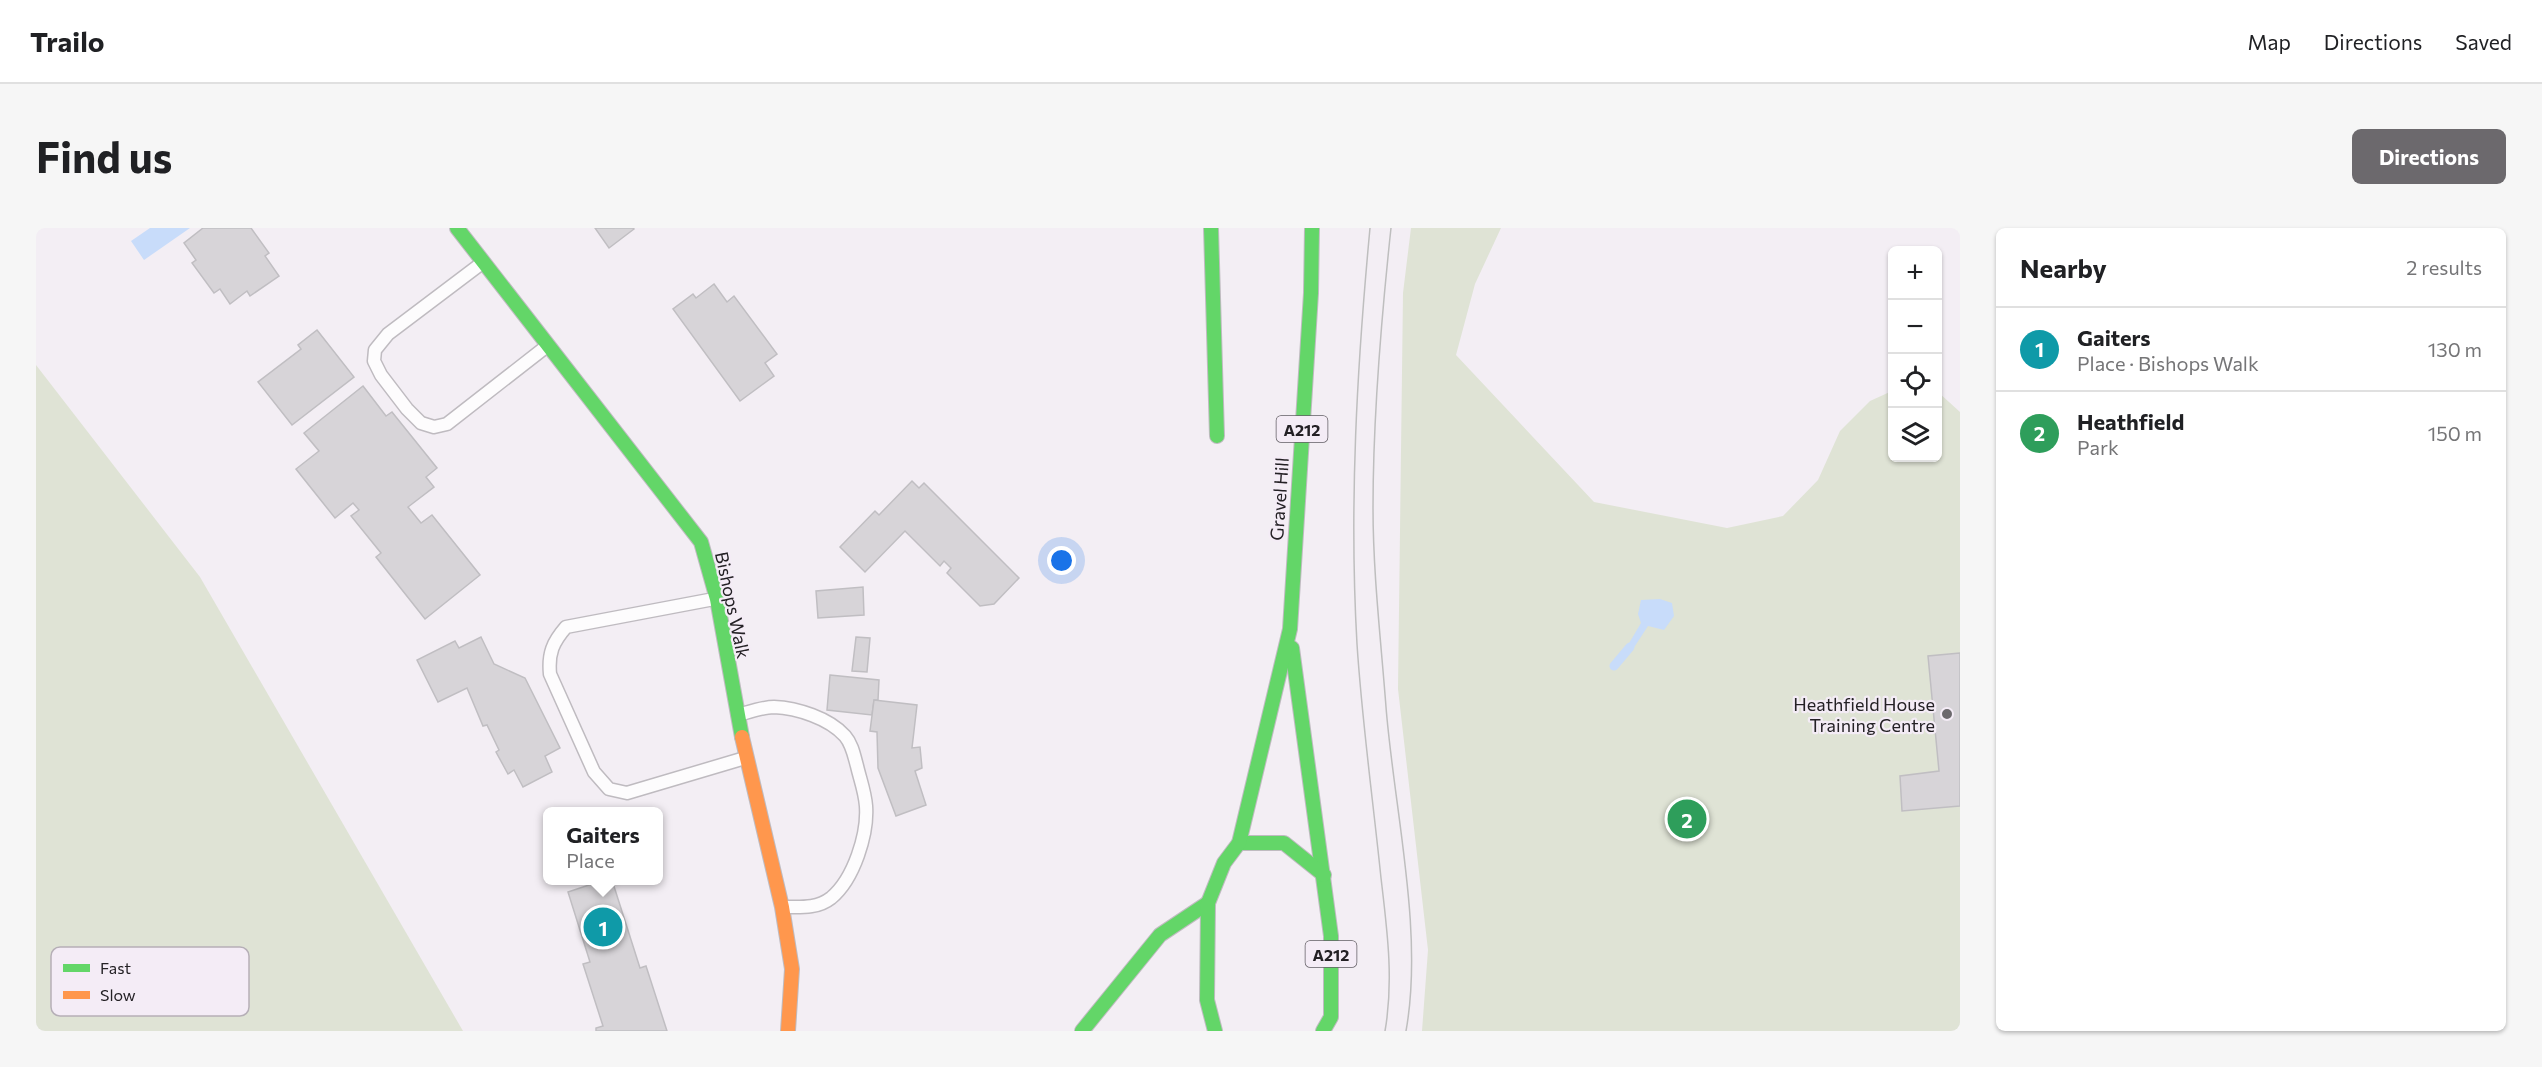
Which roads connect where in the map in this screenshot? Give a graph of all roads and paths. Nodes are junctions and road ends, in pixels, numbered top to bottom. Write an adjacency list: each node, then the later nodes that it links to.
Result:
1 (457, 228): 4 (main road, Bishops Walk)
2 (1210, 228): 6 (main road)
3 (1312, 228): 8 (main road, Gravel Hill / A212)
4 (484, 262): 5 (main road, Bishops Walk); 5 (lane)
5 (548, 346): 7 (main road, Bishops Walk)
6 (1217, 436)
7 (717, 598): 9 (main road, Bishops Walk); 10 (lane)
8 (1290, 629): 11 (main road, Gravel Hill / A212); 12 (main road, Gravel Hill / A212)
9 (737, 715): 10 (main road, Bishops Walk); 14 (lane)
10 (746, 758): 14 (main road, Bishops Walk)
11 (1239, 843): 12 (main road); 13 (main road, Gravel Hill / A212)
12 (1324, 874): 15 (main road, Gravel Hill / A212)
13 (1208, 903): 17 (main road); 18 (main road, Gravel Hill / A212)
14 (782, 906): 16 (main road, Bishops Walk)
15 (1331, 1024): 19 (main road, Gravel Hill / A212)
16 (788, 1031)
17 (1082, 1031)
18 (1215, 1031)
19 (1323, 1031)

